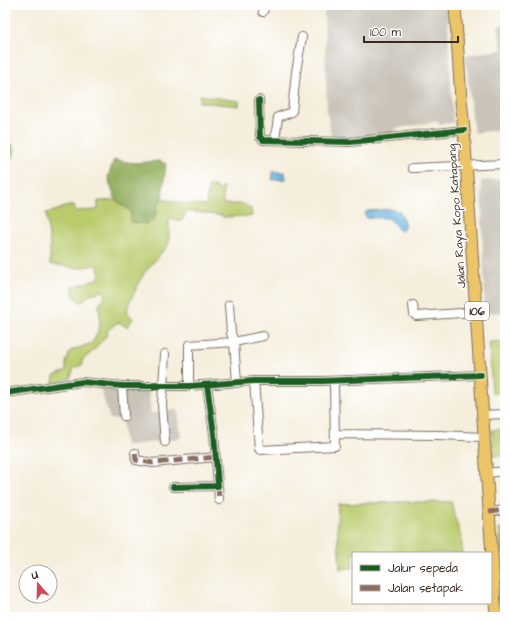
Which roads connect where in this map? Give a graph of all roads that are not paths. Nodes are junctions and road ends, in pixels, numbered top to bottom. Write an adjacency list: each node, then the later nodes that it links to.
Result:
1 (455, 5): 4 (main road, Jalan Raya Kopo Katapang / 106)
2 (302, 37): 5 (street)
3 (259, 100): 5 (street)
4 (464, 130): 5 (street); 7 (main road, Jalan Raya Kopo Katapang / 106)
5 (275, 140)
6 (505, 164): 7 (street)
7 (466, 165): 8 (street); 11 (main road, Jalan Raya Kopo Katapang / 106)
8 (412, 168)
9 (229, 305): 13 (street)
10 (414, 305): 11 (street)
11 (477, 312): 15 (main road, Jalan Raya Kopo Katapang / 106)
12 (263, 336): 13 (street)
13 (234, 342): 18 (street); 22 (street)
14 (166, 354): 21 (street)
15 (481, 375): 17 (street); 25 (main road, Jalan Raya Kopo Katapang / 106)
16 (254, 381): 17 (street); 18 (street); 27 (street)
17 (334, 381): 27 (street)
18 (237, 383): 19 (street)
19 (207, 385): 22 (street); 31 (street)
20 (122, 386): 21 (street); 23 (street); 26 (street)
21 (164, 386): 22 (street); 29 (street)
22 (189, 386)
23 (5, 393)
24 (505, 414): 25 (street)
25 (483, 415): 28 (main road, Jalan Raya Kopo Katapang / 106)
26 (124, 416)
27 (335, 434): 28 (street)
28 (484, 437): 33 (main road, Jalan Raya Kopo Katapang / 106)
29 (165, 442)
30 (135, 453): 31 (street)
31 (216, 457): 34 (street)
32 (505, 471): 33 (street)
33 (486, 473): 38 (main road, Jalan Raya Kopo Katapang / 106)
34 (218, 486): 35 (street); 36 (street)
35 (173, 488)
36 (219, 500)
37 (505, 510): 38 (street)
38 (489, 512): 39 (main road, Jalan Raya Kopo Katapang / 106)
39 (492, 552)
40 (492, 557): 41 (main road, Jalan Raya Kopo Katapang / 106)
41 (496, 617)

